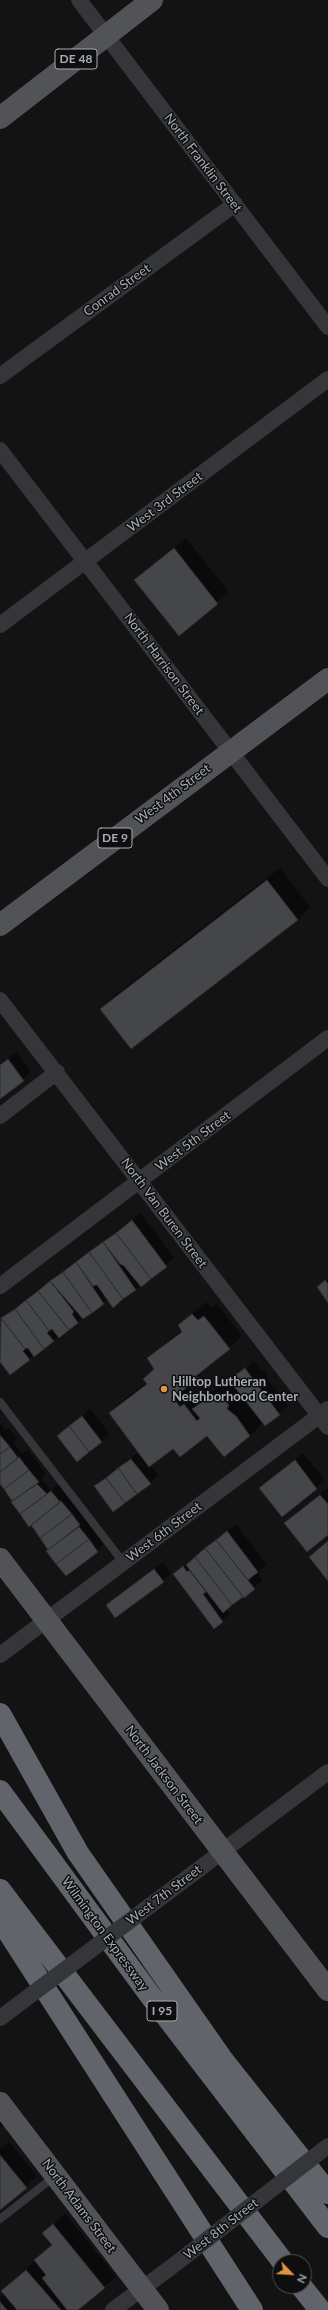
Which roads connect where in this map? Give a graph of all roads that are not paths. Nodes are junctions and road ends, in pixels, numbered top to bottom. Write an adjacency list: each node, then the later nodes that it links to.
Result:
1 (79, 0): 3 (street, North Franklin Street)
2 (152, 0): 3 (main road, DE 48)
3 (106, 35): 4 (main road, DE 48); 5 (street, North Franklin Street)
4 (0, 118)
5 (235, 204): 6 (street, North Franklin Street); 7 (street, Conrad Street)
6 (328, 327)
7 (0, 376)
8 (328, 379): 10 (street, West 3rd Street)
9 (0, 450): 10 (street, North Harrison Street)
10 (86, 562): 11 (street, West 3rd Street); 13 (street, North Harrison Street)
11 (0, 625)
12 (328, 679): 13 (main road, West 4th Street / DE 9)
13 (231, 751): 14 (street, North Harrison Street); 15 (main road, West 4th Street / DE 9)
14 (328, 879)
15 (0, 926)
16 (0, 1000): 18 (street, North Van Buren Street)
17 (328, 1038): 20 (street, West 5th Street)
18 (57, 1072): 19 (street); 20 (street, North Van Buren Street)
19 (0, 1116)
20 (140, 1181): 21 (street, West 5th Street); 23 (street, North Van Buren Street)
21 (0, 1286)
22 (0, 1402): 25 (lane)
23 (325, 1417): 25 (street, West 6th Street)
24 (0, 1559): 26 (main road, North Jackson Street)
25 (123, 1562): 26 (street, West 6th Street)
26 (46, 1620): 27 (street, West 6th Street); 31 (main road, North Jackson Street)
27 (0, 1655)
28 (0, 1714): 39 (highway)
29 (328, 1772): 31 (street, West 7th Street)
30 (0, 1791): 41 (highway, Wilmington Expressway / I 95)
31 (222, 1852): 34 (main road, North Jackson Street); 35 (street, West 7th Street, bridge)
32 (0, 1890): 42 (highway)
33 (0, 1919): 47 (highway)
34 (328, 1990)
35 (0, 2018)
36 (0, 2103): 38 (main road, North Adams Street)
37 (328, 2146): 43 (street, West 8th Street, bridge)
38 (56, 2176): 40 (lane); 43 (main road, North Adams Street)
39 (328, 2193)
40 (0, 2219)
41 (328, 2227)
42 (277, 2254)
43 (141, 2289): 45 (street, West 8th Street); 46 (main road, North Adams Street)
44 (307, 2294): 48 (highway)
45 (113, 2310)
46 (158, 2310)
47 (252, 2310)
48 (320, 2310)

